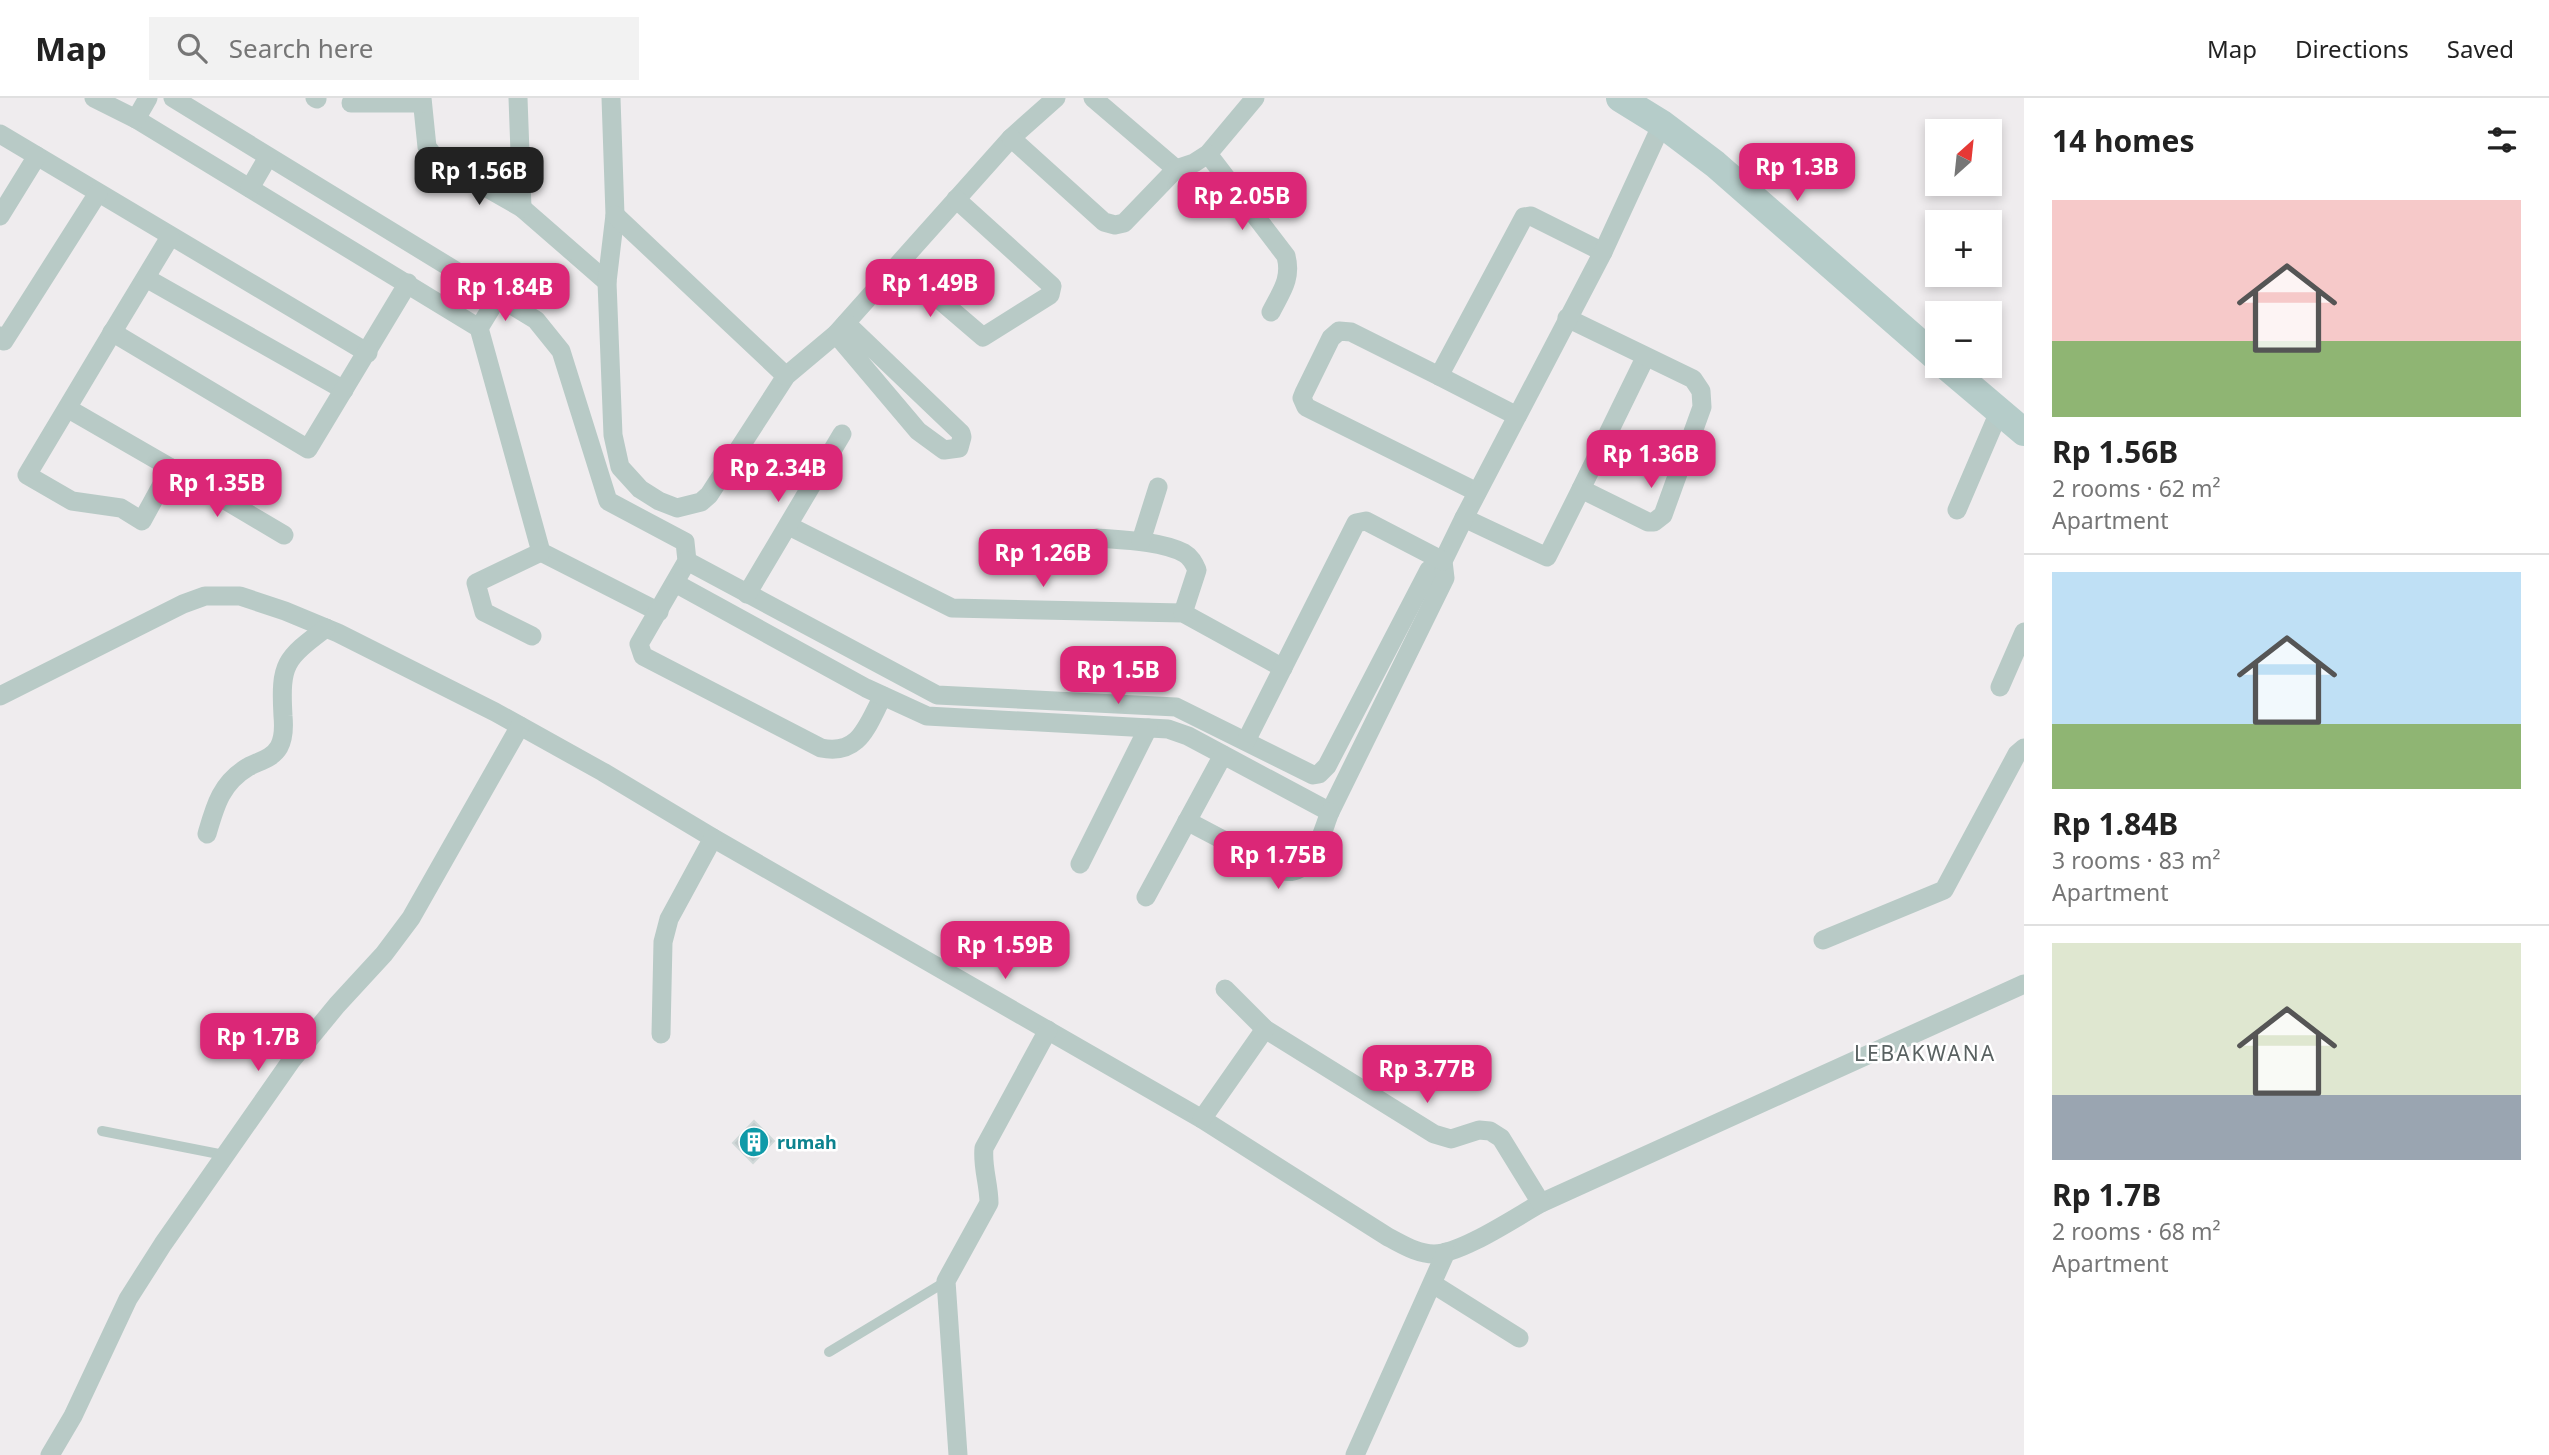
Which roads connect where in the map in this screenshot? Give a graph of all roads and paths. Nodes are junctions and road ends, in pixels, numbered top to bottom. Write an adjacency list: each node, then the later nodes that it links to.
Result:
1 (94, 98): 12 (street)
2 (148, 98): 12 (street)
3 (173, 98): 18 (street)
4 (518, 98): 23 (street)
5 (611, 98): 24 (street)
6 (1056, 98): 15 (street)
7 (1093, 98): 19 (street)
8 (1255, 98): 16 (street)
9 (1619, 98): 13 (street)
10 (422, 101): 11 (street); 23 (street)
11 (351, 103)
12 (136, 119): 20 (street)
13 (1662, 124): 27 (street); 39 (street)
14 (0, 134): 17 (street)
15 (1012, 138): 19 (street); 22 (street)
16 (1208, 154): 19 (street); 33 (street)
17 (37, 156): 21 (street); 25 (street)
18 (268, 157): 20 (street); 32 (street)
19 (1176, 169)
20 (250, 188): 31 (street)
21 (98, 192): 26 (street); 38 (street)
22 (956, 199): 28 (street); 28 (street)
23 (522, 208): 30 (street)
24 (615, 215): 30 (street); 42 (street)
25 (0, 216)
26 (170, 237): 29 (street); 40 (street)
27 (1603, 252): 34 (street); 43 (street)
28 (899, 265): 36 (street)
29 (146, 278): 37 (street); 46 (street)
30 (607, 282): 42 (street)
31 (408, 283): 35 (street); 40 (street)
32 (498, 297): 35 (street); 64 (street)
33 (1271, 312)
34 (1567, 318): 41 (street); 50 (street)
35 (479, 328): 63 (street)
36 (841, 329): 42 (street); 45 (street); 47 (street)
37 (113, 332): 46 (street); 48 (street)
38 (0, 336)
39 (1925, 348)
40 (368, 353): 46 (street)
41 (1646, 358): 55 (street); 55 (street)
42 (786, 376)
43 (1438, 376): 50 (street); 56 (street)
44 (1960, 378): 49 (street)
45 (913, 387): 47 (street); 47 (street)
46 (344, 390)
47 (896, 404)
48 (67, 408): 53 (street); 53 (street)
49 (1999, 412): 51 (street); 57 (street)
50 (1517, 416): 56 (street)
51 (2024, 432)
52 (842, 434): 59 (street)
53 (171, 468): 60 (street)
54 (1158, 487): 62 (street)
55 (1581, 489): 58 (street)
56 (1476, 492): 58 (street)
57 (1957, 510)
58 (1464, 517): 65 (street)
59 (789, 526): 67 (street); 69 (street)
60 (284, 535)
61 (1097, 538): 62 (street)
62 (1141, 541): 69 (street)
63 (541, 552): 68 (street); 72 (street)
64 (687, 561): 66 (street); 67 (street)
65 (1443, 561): 74 (street); 82 (street); 85 (street)
66 (675, 583): 68 (street); 76 (street)
67 (747, 594): 73 (street)
68 (659, 612): 76 (street)
69 (1183, 613): 74 (street)
70 (326, 628): 77 (street); 79 (street); 87 (street)
71 (2024, 632): 75 (street)
72 (532, 636)
73 (879, 664): 76 (street); 78 (street)
74 (1283, 668): 82 (street)
75 (2000, 687)
76 (875, 692): 80 (street)
77 (0, 696)
78 (1198, 718): 81 (street); 82 (street)
79 (520, 726): 88 (street); 99 (street)
80 (1148, 728): 81 (street); 89 (street)
81 (1188, 736): 84 (street)
82 (1246, 741)
83 (2024, 748): 91 (street)
84 (1223, 755): 85 (street); 86 (street)
85 (1330, 812): 86 (street)
86 (1188, 821): 90 (street)
87 (207, 834)
88 (713, 838): 95 (street); 96 (street)
89 (1080, 864)
90 (1146, 897)
91 (1823, 940)
92 (2024, 985): 100 (street)
93 (1225, 989): 94 (street)
94 (1265, 1029): 97 (street); 100 (street)
95 (1048, 1030): 97 (street); 102 (street)
96 (662, 1034)
97 (1202, 1119): 101 (street)
98 (102, 1130): 99 (lane)
99 (224, 1155): 106 (street)
100 (1541, 1203): 101 (street)
101 (1446, 1252): 103 (street)
102 (946, 1281): 105 (lane); 107 (street)
103 (1433, 1284): 104 (street); 108 (street)
104 (1519, 1338)
105 (830, 1352)
106 (50, 1455)
107 (958, 1455)
108 (1355, 1455)

